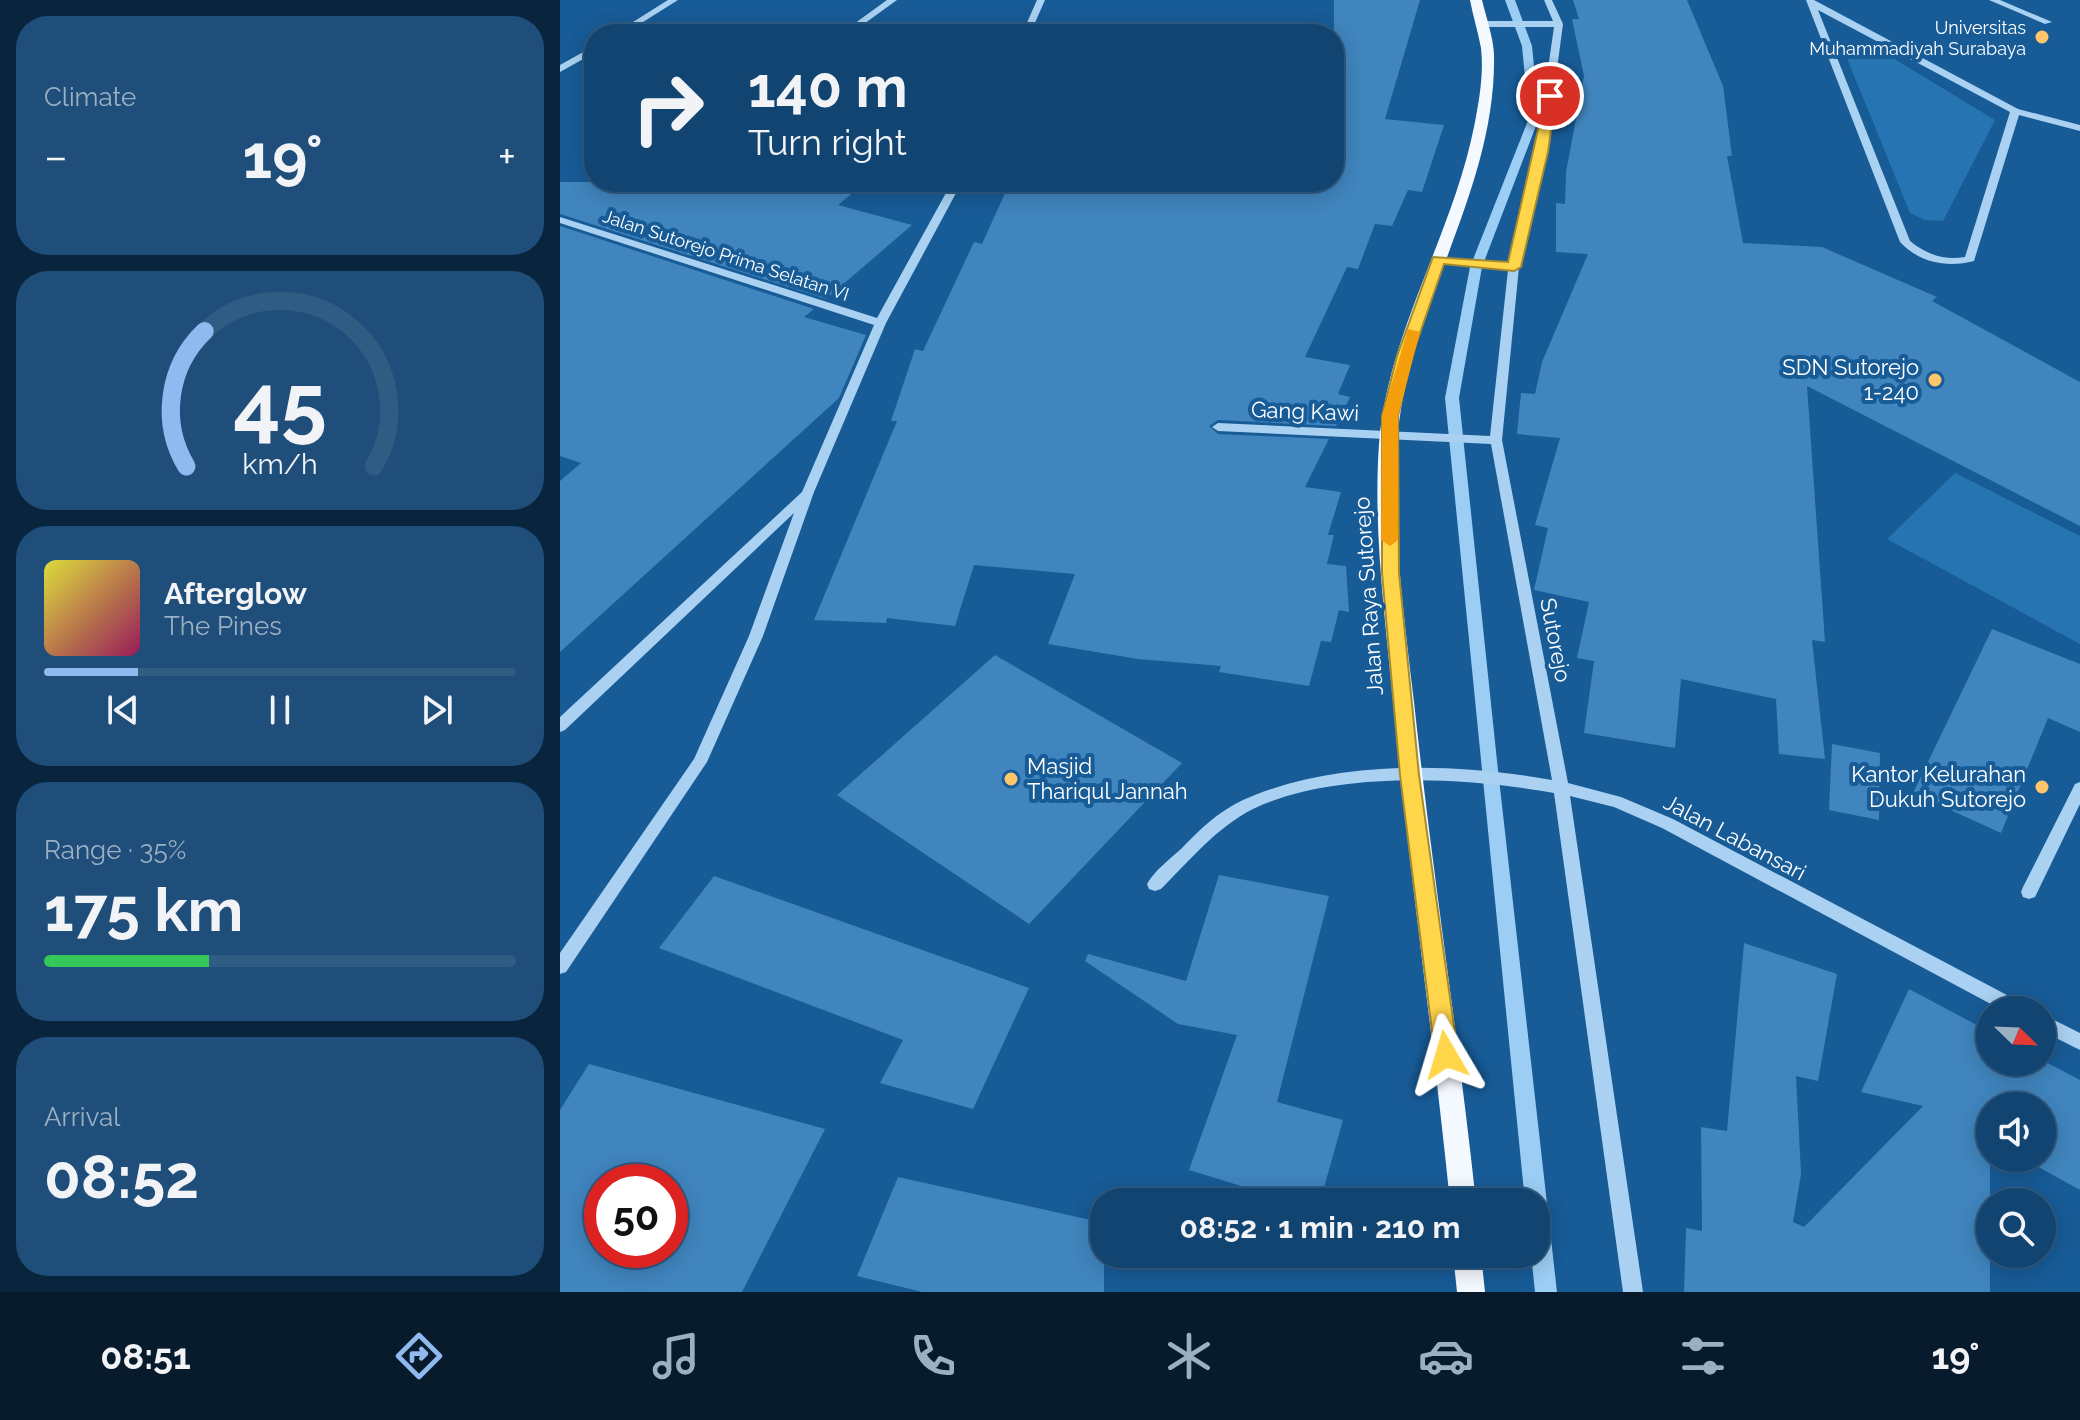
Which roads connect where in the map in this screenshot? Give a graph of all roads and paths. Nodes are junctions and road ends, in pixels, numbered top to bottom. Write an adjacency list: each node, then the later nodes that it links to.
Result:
1 (674, 0): 9 (street)
2 (893, 0): 10 (street)
3 (1041, 0): 11 (street)
4 (1476, 0): 12 (main road, Jalan Raya Sutorejo)
5 (1548, 0): 13 (street)
6 (1993, 0): 8 (street)
7 (1811, 2): 16 (street); 16 (street)
8 (2048, 22)
9 (634, 24)
10 (858, 24)
11 (1030, 24)
12 (1484, 24): 13 (street); 20 (main road, Jalan Raya Sutorejo)
13 (1559, 24): 21 (street, Sutorejo)
14 (584, 55): 15 (street)
15 (560, 69)
16 (2015, 111): 17 (street)
17 (2080, 128)
18 (952, 192): 22 (street)
19 (560, 220): 22 (street, Jalan Sutorejo Prima Selatan VI)
20 (1438, 260): 21 (street); 24 (main road, Jalan Raya Sutorejo)
21 (1506, 266): 25 (street, Sutorejo)
22 (880, 323): 26 (street)
23 (1218, 427): 24 (street, Gang Kawi)
24 (1391, 434): 25 (street, Gang Kawi); 28 (main road, Jalan Raya Sutorejo)
25 (1491, 439): 29 (street, Sutorejo)
26 (808, 492): 27 (street); 33 (street)
27 (560, 726)
28 (1410, 775): 29 (street, Jalan Labansari); 31 (street, Jalan Labansari); 37 (main road, Jalan Raya Sutorejo)
29 (1561, 788): 34 (street, Jalan Labansari); 40 (street, Sutorejo)
30 (2080, 788): 32 (street)
31 (1155, 884)
32 (2029, 892)
33 (560, 967)
34 (1991, 996)
35 (2056, 1029): 36 (street)
36 (2080, 1042)
37 (1461, 1188)
38 (1468, 1268): 39 (main road)
39 (1471, 1292)
40 (1633, 1292)

